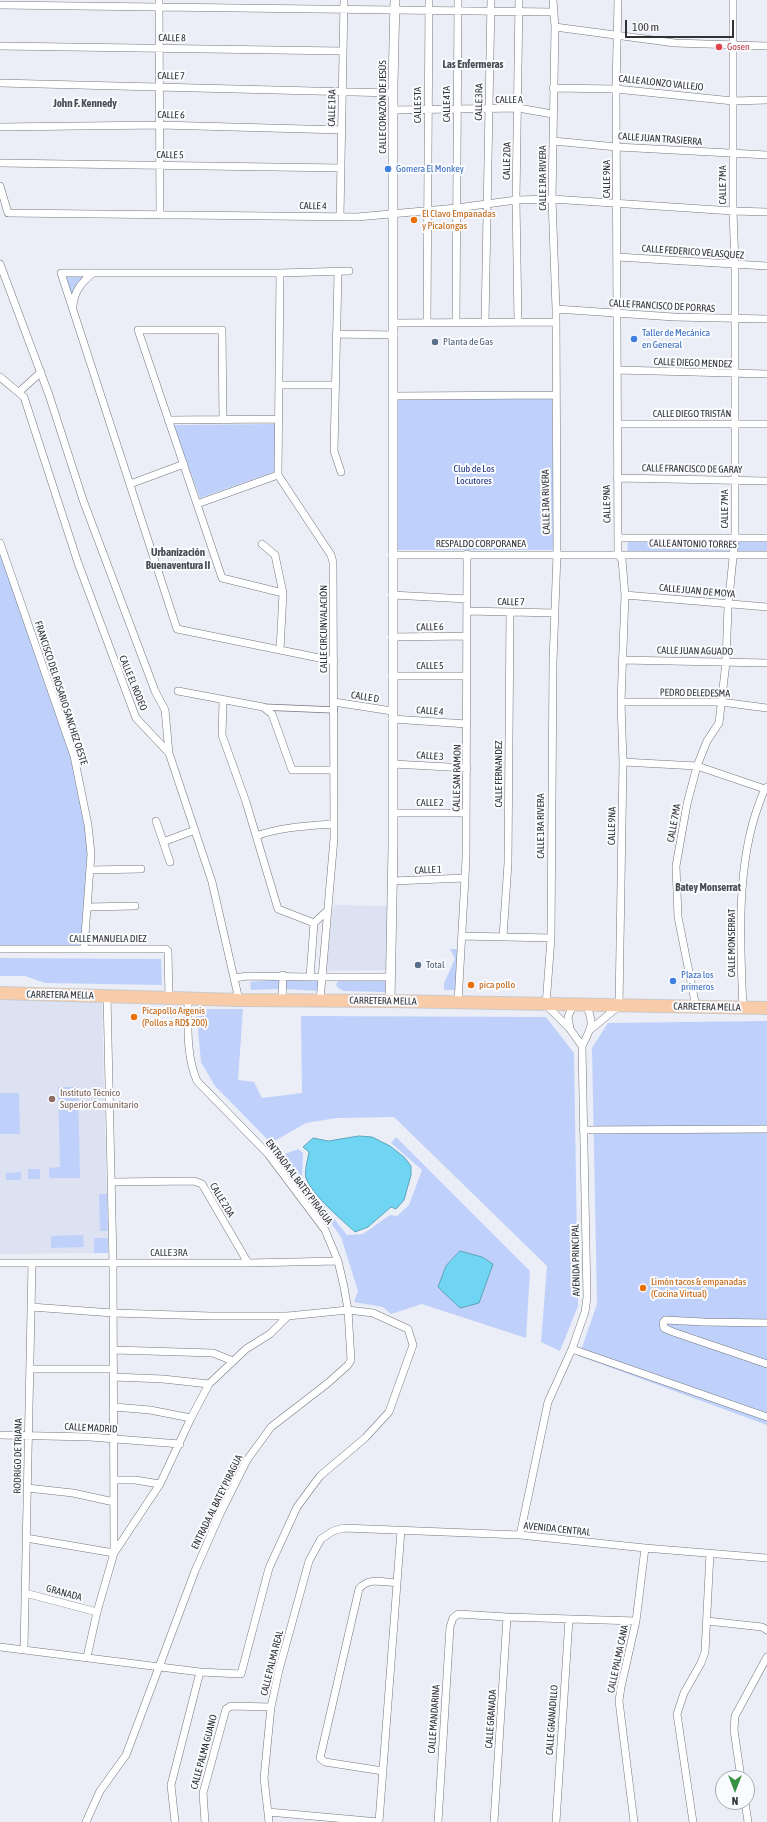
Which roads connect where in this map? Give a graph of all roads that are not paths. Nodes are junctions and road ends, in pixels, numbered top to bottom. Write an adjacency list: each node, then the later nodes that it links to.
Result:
1 (344, 0): 12 (street, CALLE 1RA)
2 (429, 0): 13 (street, CALLE 5TA)
3 (458, 0): 14 (street, CALLE 4TA)
4 (491, 0): 15 (street, CALLE 3RA)
5 (519, 0): 16 (street, CALLE 2DA)
6 (553, 0): 17 (street, CALLE 1RA RIVERA)
7 (618, 0): 19 (street, CALLE 9NA)
8 (733, 0): 21 (street, CALLE 7MA)
9 (159, 3): 10 (street); 12 (street); 23 (street)
10 (0, 4)
11 (395, 5): 12 (street); 13 (street); 30 (street, CALLE CORAZÓN DE JESÚS)
12 (344, 9): 24 (street, CALLE 1RA)
13 (429, 10): 14 (street); 35 (street, CALLE 5TA)
14 (458, 10): 15 (street); 36 (street, CALLE 4TA)
15 (491, 11): 16 (street); 37 (street, CALLE 3RA)
16 (518, 11): 17 (street); 33 (street, CALLE 2DA)
17 (553, 12): 18 (street, CALLE 1RA RIVERA)
18 (555, 27): 19 (street); 27 (street, CALLE 1RA RIVERA)
19 (618, 35): 21 (street); 28 (street, CALLE 9NA)
20 (0, 46): 23 (street, CALLE 8)
21 (733, 46): 22 (street); 31 (street, CALLE 7MA)
22 (767, 46)
23 (159, 47): 24 (street, CALLE 8); 26 (street)
24 (343, 51): 29 (street, CALLE 1RA)
25 (0, 83): 26 (street, CALLE 7)
26 (159, 86): 29 (street, CALLE 7); 39 (street)
27 (553, 88): 28 (street, CALLE ALONZO VALLEJO); 38 (street, CALLE 1RA RIVERA)
28 (616, 89): 31 (street, CALLE ALONZO VALLEJO); 43 (street, CALLE 9NA)
29 (342, 91): 30 (street, CALLE 7); 41 (street, CALLE 1RA)
30 (393, 92): 34 (street, CALLE CORAZÓN DE JESÚS)
31 (733, 100): 32 (street, CALLE ALONZO VALLEJO); 44 (street, CALLE 7MA)
32 (767, 100)
33 (518, 108): 37 (street, CALLE A); 38 (street, CALLE A); 51 (street, CALLE 2DA)
34 (393, 110): 35 (street, CALLE A); 59 (street, CALLE CORAZÓN DE JESÚS)
35 (428, 110): 36 (street, CALLE A); 55 (street, CALLE 5TA)
36 (457, 110): 37 (street, CALLE A); 54 (street, CALLE 4TA)
37 (489, 110): 53 (street, CALLE 3RA)
38 (553, 114): 42 (street, CALLE 1RA RIVERA)
39 (160, 125): 40 (street, CALLE 6); 41 (street, CALLE 6); 47 (street)
40 (0, 127)
41 (342, 130): 48 (street, CALLE 1RA)
42 (553, 141): 43 (street, CALLE JUAN TRASIERRA); 50 (street, CALLE 1RA RIVERA)
43 (617, 147): 44 (street, CALLE JUAN TRASIERRA); 52 (street, CALLE 9NA)
44 (733, 154): 45 (street, CALLE JUAN TRASIERRA); 56 (street, CALLE 7MA)
45 (767, 155)
46 (0, 162): 47 (street, CALLE 5)
47 (160, 165): 48 (street, CALLE 5); 58 (street)
48 (341, 168): 60 (street, CALLE 1RA)
49 (0, 186): 58 (street, CALLE 4)
50 (552, 199): 51 (street, CALLE 4); 52 (street, CALLE 4); 69 (street, CALLE 1RA RIVERA)
51 (516, 200): 53 (street, CALLE 4); 74 (street, CALLE 2DA)
52 (617, 202): 56 (street, CALLE 4); 61 (street, CALLE 9NA)
53 (487, 204): 54 (street, CALLE 4); 79 (street, CALLE 3RA)
54 (457, 208): 55 (street, CALLE 4); 78 (street, CALLE 4TA)
55 (428, 210): 59 (street, CALLE 4); 77 (street, CALLE 5TA)
56 (733, 211): 57 (street, CALLE 4); 63 (street, CALLE 7MA)
57 (767, 212)
58 (160, 215): 60 (street, CALLE 4)
59 (394, 215): 60 (street, CALLE 4); 76 (street, CALLE CORAZÓN DE JESÚS)
60 (340, 217)
61 (617, 257): 63 (street, CALLE FEDERICO VELASQUEZ); 71 (street, CALLE 9NA)
62 (0, 264): 83 (street)
63 (735, 265): 64 (street, CALLE FEDERICO VELASQUEZ); 72 (street, CALLE 7MA)
64 (767, 266)
65 (349, 271): 66 (street)
66 (338, 272): 68 (street); 80 (street)
67 (93, 273): 68 (street); 70 (street); 70 (street)
68 (280, 273): 87 (street)
69 (556, 309): 71 (street, CALLE FRANCISCO DE PORRAS); 75 (street, CALLE 1RA RIVERA)
70 (72, 310): 104 (street)
71 (617, 313): 72 (street, CALLE FRANCISCO DE PORRAS); 82 (street, CALLE 9NA)
72 (735, 319): 73 (street, CALLE FRANCISCO DE PORRAS); 84 (street, CALLE 7MA)
73 (767, 319)
74 (518, 322): 75 (street); 79 (street)
75 (556, 322): 91 (street, CALLE 1RA RIVERA)
76 (394, 323): 77 (street); 81 (street, CALLE CORAZÓN DE JESÚS)
77 (427, 323): 78 (street)
78 (456, 323): 79 (street)
79 (485, 323)
80 (336, 334): 81 (street); 88 (street)
81 (394, 335): 90 (street, CALLE CORAZÓN DE JESÚS)
82 (618, 370): 84 (street, CALLE DIEGO MENDEZ); 95 (street, CALLE 9NA)
83 (41, 372): 89 (street); 145 (street)
84 (735, 374): 85 (street, CALLE DIEGO MENDEZ); 96 (street, CALLE 7MA)
85 (767, 374)
86 (0, 376): 89 (street, CALLE EL RODEO)
87 (279, 385): 88 (street); 92 (street)
88 (335, 385): 99 (street)
89 (19, 392): 145 (street, CALLE EL RODEO)
90 (394, 396): 91 (street); 111 (street, CALLE CORAZÓN DE JESÚS)
91 (556, 396): 113 (street, CALLE 1RA RIVERA)
92 (279, 419): 94 (street); 100 (street)
93 (168, 420): 94 (street); 94 (street); 98 (street)
94 (223, 420)
95 (618, 424): 96 (street, CALLE DIEGO TRISTÁN); 101 (street, CALLE 9NA)
96 (735, 424): 97 (street, CALLE DIEGO TRISTÁN); 102 (street, CALLE 7MA)
97 (767, 424)
98 (184, 464): 104 (street); 105 (street)
99 (341, 472)
100 (278, 474): 105 (street); 130 (street, CALLE CIRCUNVALACIÓN)
101 (617, 478): 102 (street, CALLE FRANCISCO DE GARAY); 106 (street, CALLE 9NA)
102 (735, 481): 103 (street, CALLE FRANCISCO DE GARAY); 107 (street, CALLE 7MA)
103 (767, 481)
104 (130, 484): 128 (street)
105 (197, 504): 117 (street)
106 (618, 538): 107 (street); 114 (street, CALLE 9NA)
107 (735, 538): 108 (street); 115 (street, CALLE 7MA)
108 (767, 538)
109 (0, 543): 161 (street, FRANCISCO DEL ROSARIO SANCHEZ OESTE)
110 (262, 544): 117 (street)
111 (392, 554): 112 (street, RESPALDO CORPORANEA); 118 (street, CALLE CORAZÓN DE JESÚS)
112 (467, 554): 113 (street, RESPALDO CORPORANEA); 120 (street, CALLE SAN RAMON)
113 (557, 554): 114 (street, RESPALDO CORPORANEA); 125 (street, CALLE 1RA RIVERA)
114 (618, 554): 115 (street, CALLE ANTONIO TORRES); 119 (street, CALLE 9NA)
115 (733, 555): 116 (street, CALLE ANTONIO TORRES); 121 (street, CALLE 7MA)
116 (767, 555)
117 (283, 592): 128 (street)
118 (392, 595): 120 (street); 127 (street, CALLE CORAZÓN DE JESÚS)
119 (625, 595): 121 (street, CALLE JUAN DE MOYA); 129 (street, CALLE 9NA)
120 (467, 599): 123 (street, CALLE SAN RAMON)
121 (729, 604): 122 (street, CALLE JUAN DE MOYA); 131 (street, CALLE 7MA)
122 (767, 607)
123 (467, 611): 124 (street, CALLE 7); 126 (street, CALLE SAN RAMON)
124 (510, 612): 125 (street, CALLE 7); 169 (street, CALLE FERNANDEZ)
125 (555, 613): 170 (street, CALLE 1RA RIVERA)
126 (467, 636): 127 (street, CALLE 6); 134 (street, CALLE SAN RAMON)
127 (392, 637): 133 (street, CALLE CORAZÓN DE JESÚS)
128 (280, 650): 130 (street)
129 (622, 660): 131 (street, CALLE JUAN AGUADO); 138 (street, CALLE 9NA)
130 (334, 661): 137 (street, CALLE CIRCUNVALACIÓN)
131 (726, 662): 132 (street, CALLE JUAN AGUADO); 139 (street, CALLE 7MA)
132 (767, 663)
133 (392, 676): 134 (street, CALLE 5); 143 (street, CALLE CORAZÓN DE JESÚS)
134 (467, 676): 144 (street, CALLE SAN RAMON)
135 (178, 690): 136 (street)
136 (223, 701): 140 (street); 157 (street)
137 (334, 702): 142 (street, CALLE CIRCUNVALACIÓN); 143 (street, CALLE D)
138 (622, 702): 139 (street, PEDRO DELEDESMA); 146 (street, CALLE 9NA)
139 (721, 702): 141 (street, PEDRO DELEDESMA); 148 (street, CALLE 7MA)
140 (263, 707): 142 (street); 150 (street)
141 (767, 708)
142 (334, 710): 150 (street, CALLE CIRCUNVALACIÓN)
143 (392, 715): 144 (street, CALLE 4); 147 (street, CALLE CORAZÓN DE JESÚS)
144 (467, 724): 149 (street, CALLE SAN RAMON)
145 (169, 753): 156 (street, CALLE EL RODEO)
146 (622, 762): 148 (street); 190 (street, CALLE 9NA)
147 (393, 764): 149 (street, CALLE 3); 152 (street, CALLE CORAZÓN DE JESÚS)
148 (697, 766): 151 (street); 191 (street, CALLE 7MA)
149 (467, 768): 153 (street, CALLE SAN RAMON)
150 (334, 770): 155 (street, CALLE CIRCUNVALACIÓN)
151 (766, 788): 192 (street, CALLE MONSERRAT)
152 (393, 813): 153 (street, CALLE 2); 163 (street, CALLE CORAZÓN DE JESÚS)
153 (466, 813): 162 (street, CALLE SAN RAMON)
154 (156, 821): 158 (street)
155 (334, 824): 157 (street); 166 (street, CALLE CIRCUNVALACIÓN)
156 (195, 830): 158 (street); 177 (street, CALLE EL RODEO)
157 (256, 836): 167 (street)
158 (163, 842): 159 (street)
159 (170, 862)
160 (141, 869): 161 (street)
161 (90, 870): 165 (street, FRANCISCO DEL ROSARIO SANCHEZ OESTE)
162 (465, 878): 163 (street, CALLE 1); 168 (street, CALLE SAN RAMON)
163 (393, 881): 176 (street, CALLE CORAZÓN DE JESÚS)
164 (135, 906): 165 (street)
165 (86, 907): 172 (street, FRANCISCO DEL ROSARIO SANCHEZ OESTE)
166 (327, 911): 167 (street); 175 (street, CALLE CIRCUNVALACIÓN)
167 (314, 923): 174 (street)
168 (462, 936): 169 (street); 186 (street, CALLE SAN RAMON)
169 (504, 937): 170 (street)
170 (551, 938): 187 (street, CALLE 1RA RIVERA)
171 (0, 948): 172 (street, CALLE MANUELA DIEZ)
172 (84, 949): 180 (street, CALLE MANUELA DIEZ)
173 (283, 976): 174 (street); 177 (street); 183 (street)
174 (310, 977): 175 (street)
175 (323, 977): 176 (street); 184 (street, CALLE CIRCUNVALACIÓN)
176 (391, 977): 185 (street, CALLE CORAZÓN DE JESÚS)
177 (235, 978): 182 (street, CALLE EL RODEO)
178 (0, 994): 179 (main road, CARRETERA MELLA)
179 (108, 996): 180 (main road, CARRETERA MELLA); 199 (street)
180 (169, 998): 181 (main road, CARRETERA MELLA)
181 (188, 998): 182 (main road, CARRETERA MELLA); 200 (street, ENTRADA AL BATEY PIRAGUA)
182 (239, 1000): 183 (main road, CARRETERA MELLA)
183 (282, 1000): 184 (main road, CARRETERA MELLA)
184 (320, 1001): 185 (main road, CARRETERA MELLA)
185 (390, 1001): 186 (main road, CARRETERA MELLA)
186 (458, 1003): 187 (main road, CARRETERA MELLA)
187 (546, 1005): 188 (main road, CARRETERA MELLA); 194 (street)
188 (573, 1005): 189 (main road, CARRETERA MELLA); 194 (street)
189 (586, 1005): 190 (main road, CARRETERA MELLA); 195 (street)
190 (619, 1006): 191 (main road, CARRETERA MELLA); 195 (street)
191 (696, 1007): 192 (main road, CARRETERA MELLA)
192 (743, 1008): 193 (main road, CARRETERA MELLA)
193 (767, 1008)
194 (570, 1029): 196 (street)
195 (591, 1029): 196 (street)
196 (582, 1046): 198 (street, AVENIDA PRINCIPAL)
197 (767, 1129): 198 (street)
198 (583, 1130): 210 (street, AVENIDA PRINCIPAL)
199 (111, 1182): 203 (street); 204 (street, CALLE 2DA)
200 (338, 1261): 204 (street, CALLE 3RA); 206 (street, ENTRADA AL BATEY PIRAGUA)
201 (0, 1263): 202 (street, CALLE 3RA)
202 (32, 1263): 203 (street, CALLE 3RA); 205 (street, RODRIGO DE TRIANA)
203 (113, 1263): 204 (street, CALLE 3RA); 207 (street)
204 (248, 1263)
205 (31, 1307): 207 (street); 214 (street, RODRIGO DE TRIANA)
206 (348, 1310): 208 (street); 249 (street, ENTRADA AL BATEY PIRAGUA); 250 (street)
207 (113, 1313): 208 (street); 211 (street)
208 (288, 1316): 212 (street)
209 (767, 1323): 213 (street)
210 (572, 1349): 219 (street); 231 (street, AVENIDA PRINCIPAL)
211 (114, 1350): 212 (street); 215 (street)
212 (233, 1360): 217 (street)
213 (767, 1364)
214 (30, 1369): 215 (street); 222 (street, RODRIGO DE TRIANA)
215 (114, 1369): 216 (street)
216 (114, 1377): 217 (street); 218 (street)
217 (209, 1384): 220 (street)
218 (114, 1408): 220 (street); 223 (street)
219 (767, 1417)
220 (191, 1418): 224 (street)
221 (0, 1435): 222 (street, CALLE MADRID)
222 (28, 1436): 223 (street, CALLE MADRID); 227 (street, RODRIGO DE TRIANA)
223 (114, 1440): 224 (street, CALLE MADRID); 225 (street)
224 (180, 1444): 226 (street)
225 (115, 1480): 226 (street); 228 (street)
226 (160, 1484): 234 (street)
227 (27, 1488): 228 (street); 232 (street, RODRIGO DE TRIANA)
228 (114, 1502): 234 (street)
229 (344, 1528): 230 (street, AVENIDA CENTRAL); 251 (street, CALLE PALMA REAL)
230 (401, 1530): 231 (street, AVENIDA CENTRAL); 237 (street)
231 (520, 1535): 233 (street, AVENIDA CENTRAL)
232 (26, 1538): 234 (street); 238 (street, RODRIGO DE TRIANA)
233 (645, 1548): 235 (street, AVENIDA CENTRAL); 242 (street, CALLE PALMA CANA)
234 (114, 1553): 239 (street)
235 (710, 1553): 236 (street, AVENIDA CENTRAL); 243 (street)
236 (767, 1558)
237 (397, 1583): 253 (street); 253 (street)
238 (25, 1593): 239 (street, GRANADA); 246 (street, RODRIGO DE TRIANA)
239 (97, 1612): 247 (street)
240 (507, 1618): 241 (street); 261 (street, CALLE MANDARINA); 262 (street, CALLE GRANADA)
241 (569, 1619): 242 (street); 263 (street, CALLE GRANADILLO)
242 (636, 1621): 264 (street, CALLE PALMA CANA)
243 (706, 1621): 244 (street); 265 (street)
244 (767, 1630)
245 (0, 1647): 246 (street)
246 (24, 1649): 247 (street)
247 (87, 1657): 249 (street)
248 (767, 1657): 252 (street)
249 (160, 1666): 250 (street); 256 (street, ENTRADA AL BATEY PIRAGUA)
250 (200, 1672): 257 (street)
251 (271, 1707): 255 (street, CALLE PALMA REAL); 258 (street, CALLE PALMA GUANO)
252 (740, 1770)
253 (383, 1771): 260 (street)
254 (746, 1810): 266 (street)
255 (268, 1812): 259 (street, CALLE PALMA REAL); 260 (street)
256 (86, 1822)
257 (175, 1822)
258 (205, 1822)
259 (269, 1822)
260 (379, 1822)
261 (438, 1822)
262 (494, 1822)
263 (556, 1822)
264 (634, 1822)
265 (693, 1822)
266 (748, 1822)

